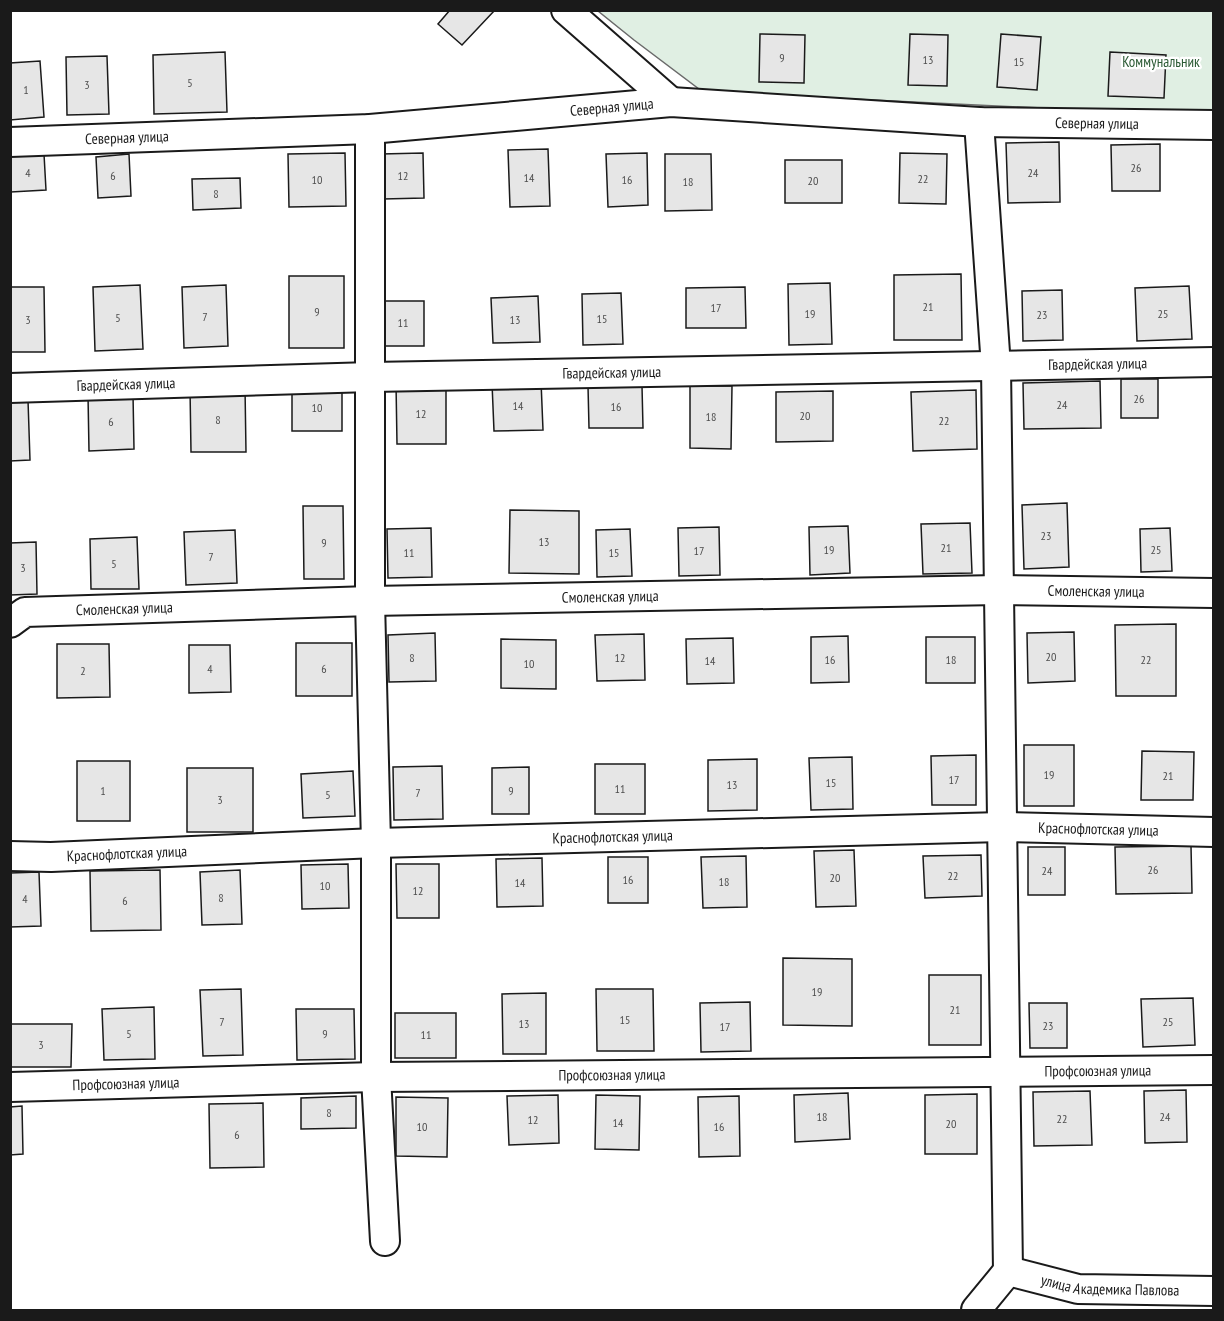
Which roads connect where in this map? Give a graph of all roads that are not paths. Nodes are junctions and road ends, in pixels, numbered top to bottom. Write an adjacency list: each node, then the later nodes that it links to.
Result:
1 (566, 10): 2 (street)
2 (671, 102): 3 (street, Северная улица); 5 (street, Северная улица)
3 (979, 122): 4 (street, Северная улица); 8 (street)
4 (1214, 125)
5 (370, 129): 6 (street, Северная улица); 9 (street)
6 (10, 142)
7 (1214, 362): 8 (street, Гвардейская улица)
8 (996, 367): 9 (street, Гвардейская улица); 11 (street)
9 (371, 377): 10 (street, Гвардейская улица); 13 (street)
10 (10, 388)
11 (999, 590): 12 (street, Смоленская улица); 13 (street, Смоленская улица); 15 (street)
12 (1214, 593)
13 (370, 601): 14 (street, Смоленская улица); 17 (street)
14 (10, 623)
15 (1002, 827): 16 (street, Краснофлотская улица); 17 (street, Краснофлотская улица); 20 (street)
16 (1214, 832)
17 (376, 843): 18 (street, Краснофлотская улица); 21 (street)
18 (10, 856)
19 (1214, 1070): 20 (street, Профсоюзная улица)
20 (1005, 1071): 21 (street, Профсоюзная улица); 24 (street)
21 (376, 1077): 22 (street, Профсоюзная улица); 23 (street)
22 (10, 1087)
23 (385, 1241)
24 (1008, 1271): 25 (street, улица Академика Павлова); 26 (street)
25 (1214, 1291)
26 (976, 1311)

